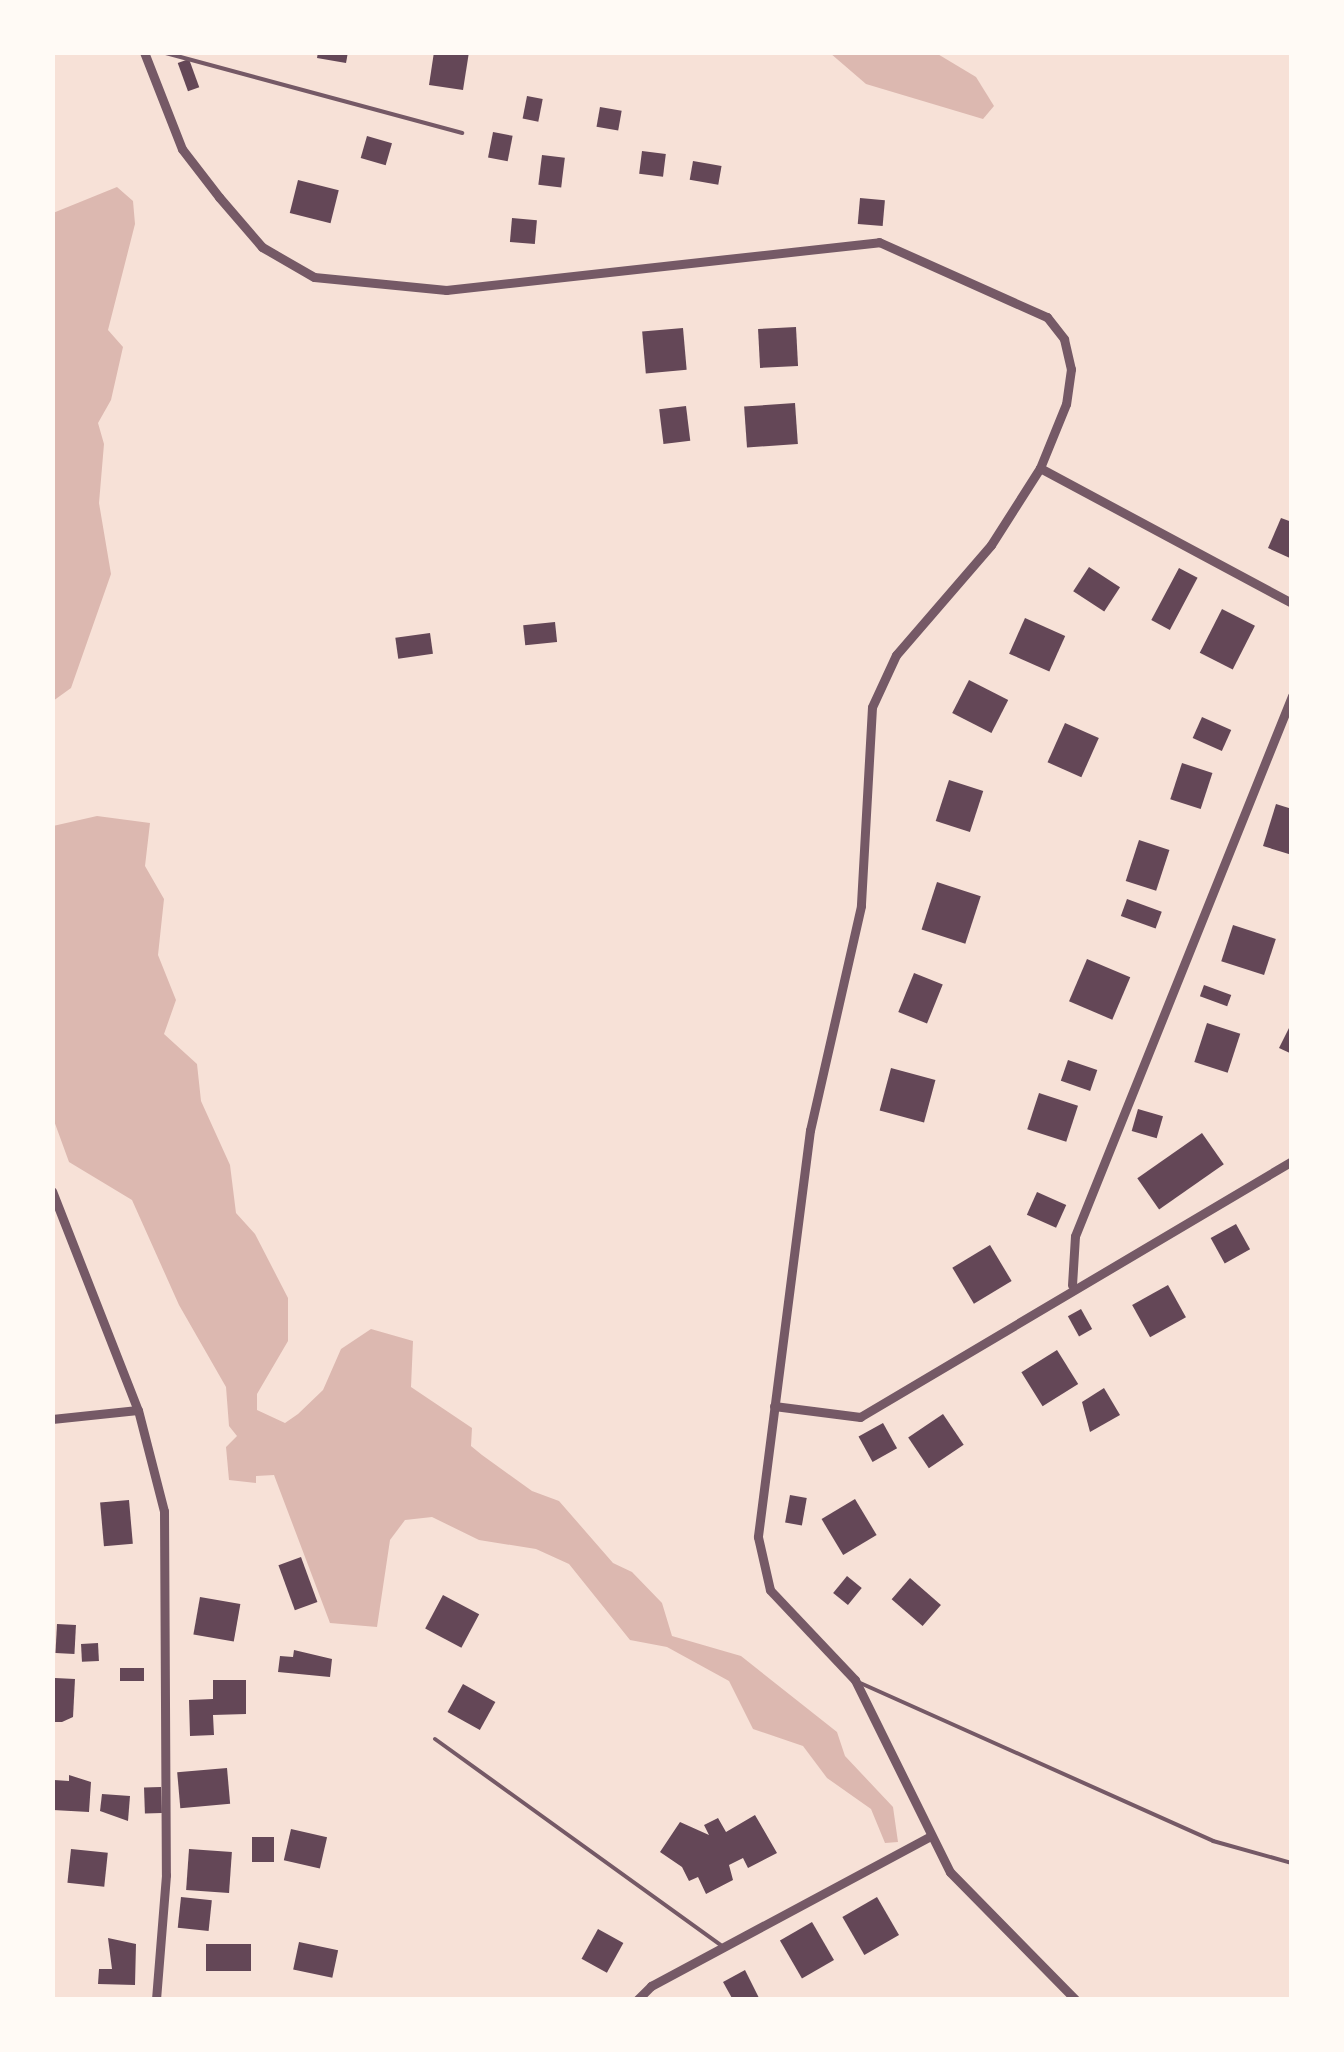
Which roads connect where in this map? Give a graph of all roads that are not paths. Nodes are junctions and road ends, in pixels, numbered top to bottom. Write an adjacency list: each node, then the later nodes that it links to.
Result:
1 (144, 52): 4 (street)
2 (162, 52): 3 (lane)
3 (462, 133)
4 (1040, 468): 5 (street); 10 (street)
5 (1292, 603)
6 (1292, 696): 9 (street)
7 (1292, 1160): 9 (street)
8 (52, 1190): 11 (street)
9 (1072, 1285): 10 (street)
10 (774, 1406): 13 (street)
11 (138, 1410): 12 (street); 18 (street)
12 (52, 1419)
13 (855, 1680): 15 (street); 16 (lane)
14 (435, 1738): 17 (lane)
15 (929, 1838): 17 (street); 20 (street)
16 (1292, 1863)
17 (724, 1948): 19 (street)
18 (156, 2000)
19 (637, 2000)
20 (1076, 2000)

